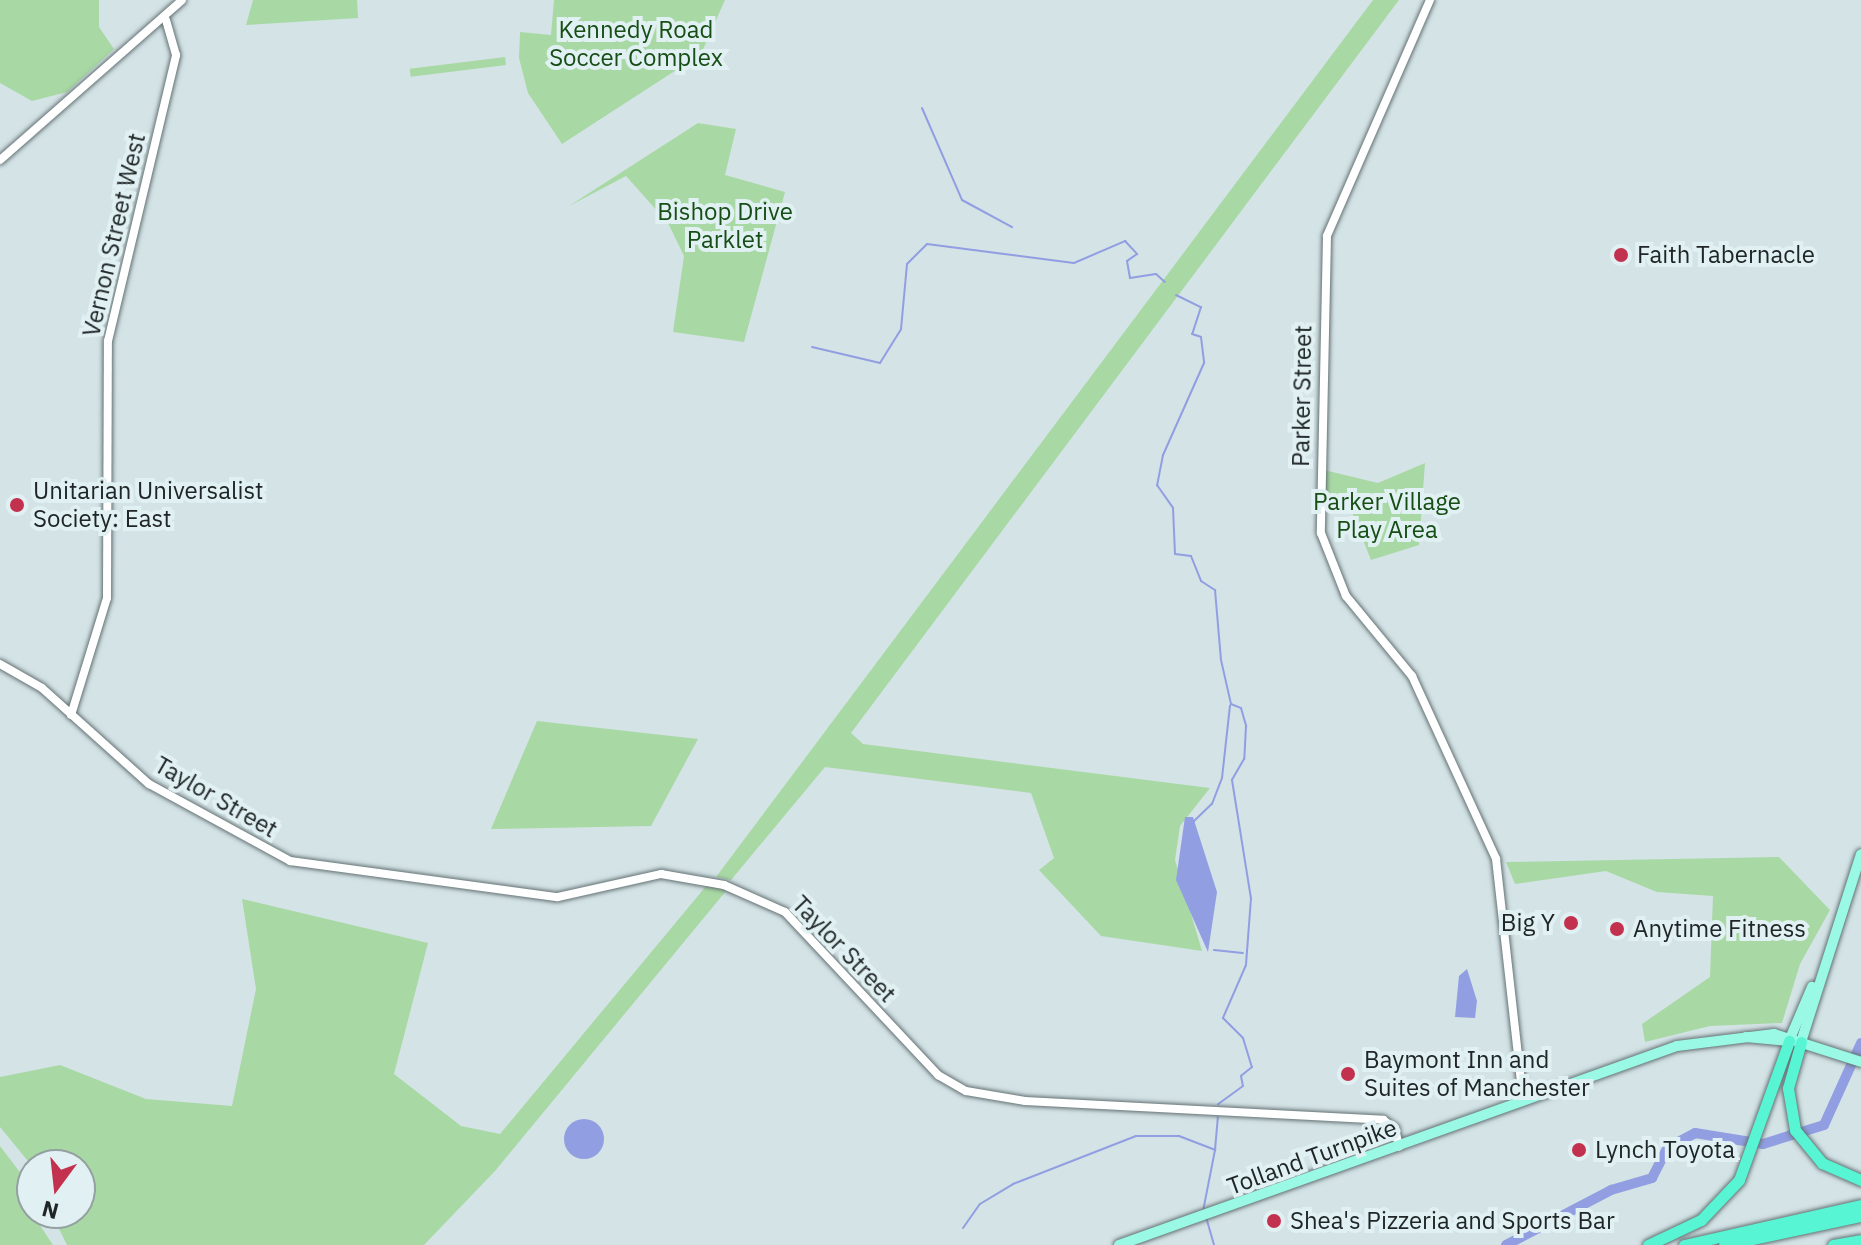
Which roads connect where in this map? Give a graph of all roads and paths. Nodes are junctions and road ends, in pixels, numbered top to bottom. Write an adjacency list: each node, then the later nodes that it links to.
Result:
1 (182, 0): 3 (street)
2 (1430, 0): 10 (street, Parker Street)
3 (166, 20): 4 (street); 6 (street, Vernon Street West)
4 (0, 160)
5 (0, 664): 6 (street, Taylor Street)
6 (71, 715): 11 (street, Taylor Street)
7 (1861, 854): 8 (main road)
8 (1795, 1042): 9 (main road, Tolland Turnpike); 10 (main road, Tolland Turnpike); 12 (highway); 17 (highway)
9 (1861, 1062)
10 (1523, 1100): 11 (main road, Tolland Turnpike)
11 (1399, 1147): 16 (main road, Tolland Turnpike)
12 (1861, 1180)
13 (1861, 1205): 18 (highway)
14 (1861, 1216): 19 (highway)
15 (1861, 1240): 20 (highway)
16 (1119, 1245)
17 (1648, 1245)
18 (1684, 1245)
19 (1724, 1245)
20 (1833, 1245)

